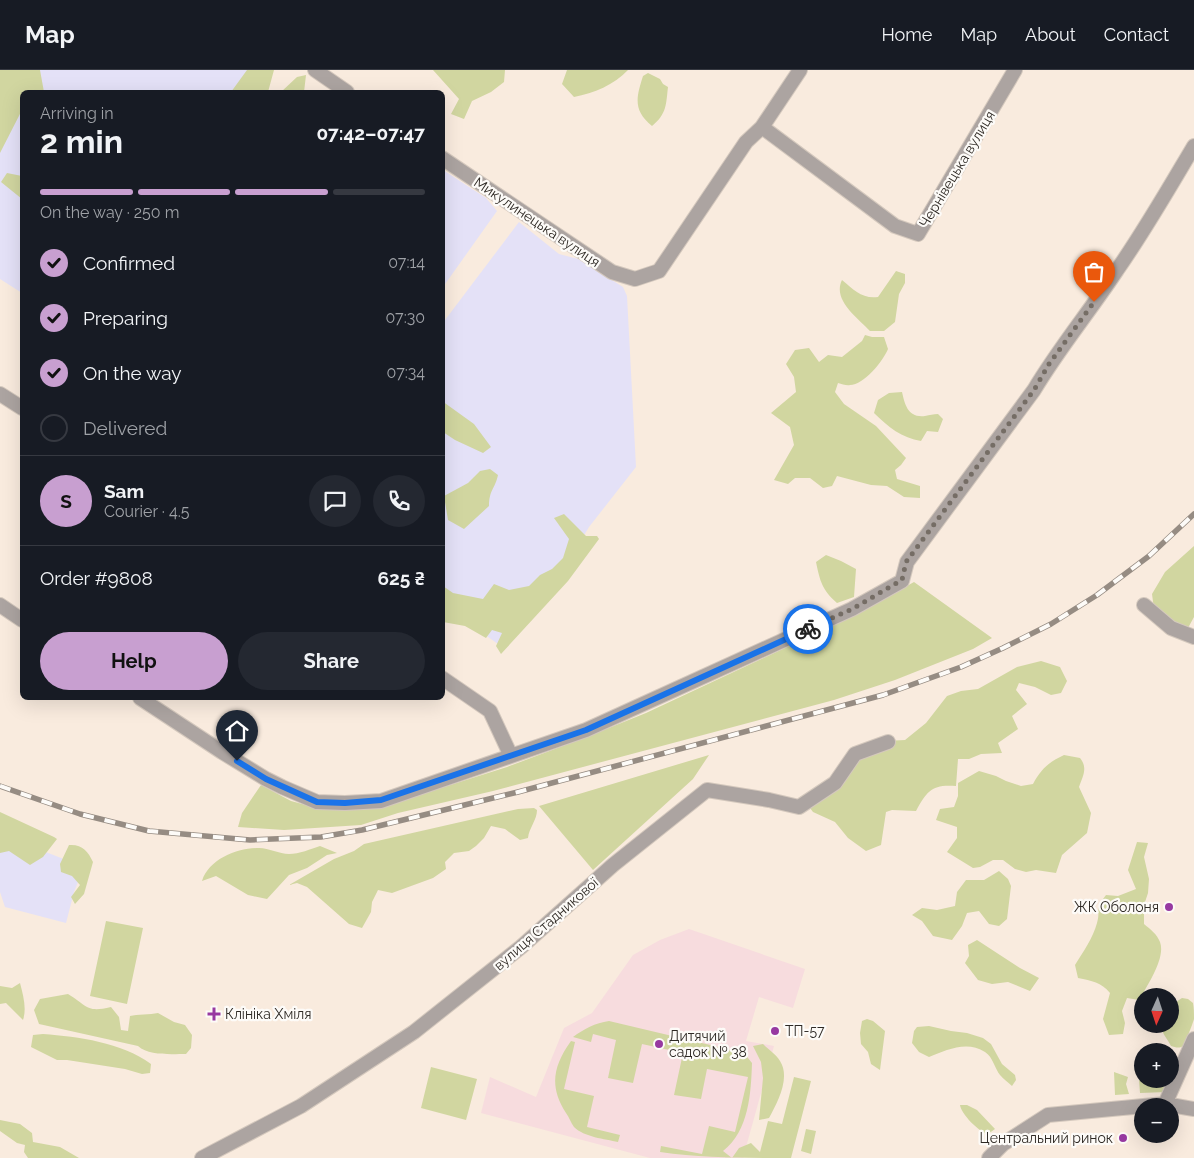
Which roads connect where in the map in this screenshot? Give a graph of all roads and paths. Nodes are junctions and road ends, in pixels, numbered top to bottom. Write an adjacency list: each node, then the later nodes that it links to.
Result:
1 (315, 70): 4 (street)
2 (800, 70): 5 (street)
3 (1016, 70): 5 (street, Чернівецька вулиця)
4 (344, 90)
5 (762, 127): 7 (street, Микулинецька вулиця)
6 (1194, 146): 17 (street)
7 (445, 160)
8 (0, 394): 9 (street)
9 (20, 407)
10 (0, 605): 12 (street)
11 (1144, 605): 13 (street)
12 (20, 619)
13 (1194, 637)
14 (445, 680): 17 (street)
15 (143, 700): 17 (street)
16 (888, 742): 23 (street, вулиця Стадникової)
17 (511, 756)
18 (1194, 1039): 19 (street)
19 (1168, 1098)
20 (1179, 1106): 22 (street)
21 (1134, 1107): 24 (street)
22 (1194, 1109)
23 (202, 1158)
24 (989, 1158)

